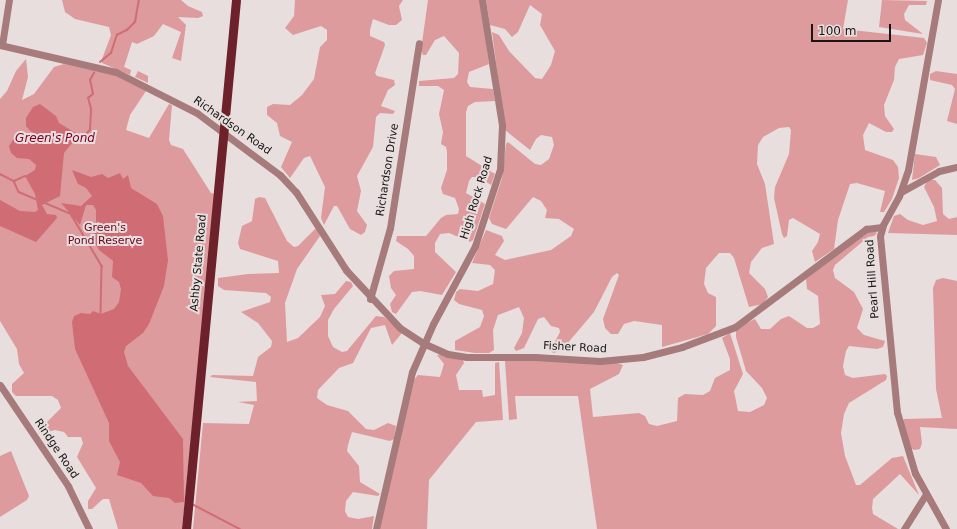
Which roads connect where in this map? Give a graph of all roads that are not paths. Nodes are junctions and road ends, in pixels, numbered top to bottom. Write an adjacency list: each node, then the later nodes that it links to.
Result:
1 (9, 0): 6 (street, Richardson Road)
2 (236, 0): 7 (main road, Ashby State Road)
3 (482, 0): 12 (street, High Rock Road)
4 (938, 0): 9 (street, Pearl Hill Road)
5 (419, 43): 11 (street, Richardson Drive)
6 (1, 45): 7 (street, Richardson Road)
7 (223, 132): 11 (street, Richardson Road); 16 (main road, Ashby State Road)
8 (957, 166): 9 (street)
9 (901, 192): 10 (street, Pearl Hill Road)
10 (882, 227): 12 (street, Fisher Road); 14 (street, Pearl Hill Road)
11 (370, 299): 12 (street, Richardson Road)
12 (423, 343): 17 (street)
13 (0, 385): 15 (street, Rindge Road)
14 (926, 494): 18 (street); 19 (street, Pearl Hill Road)
15 (89, 529)
16 (186, 529)
17 (376, 529)
18 (904, 529)
19 (946, 529)

